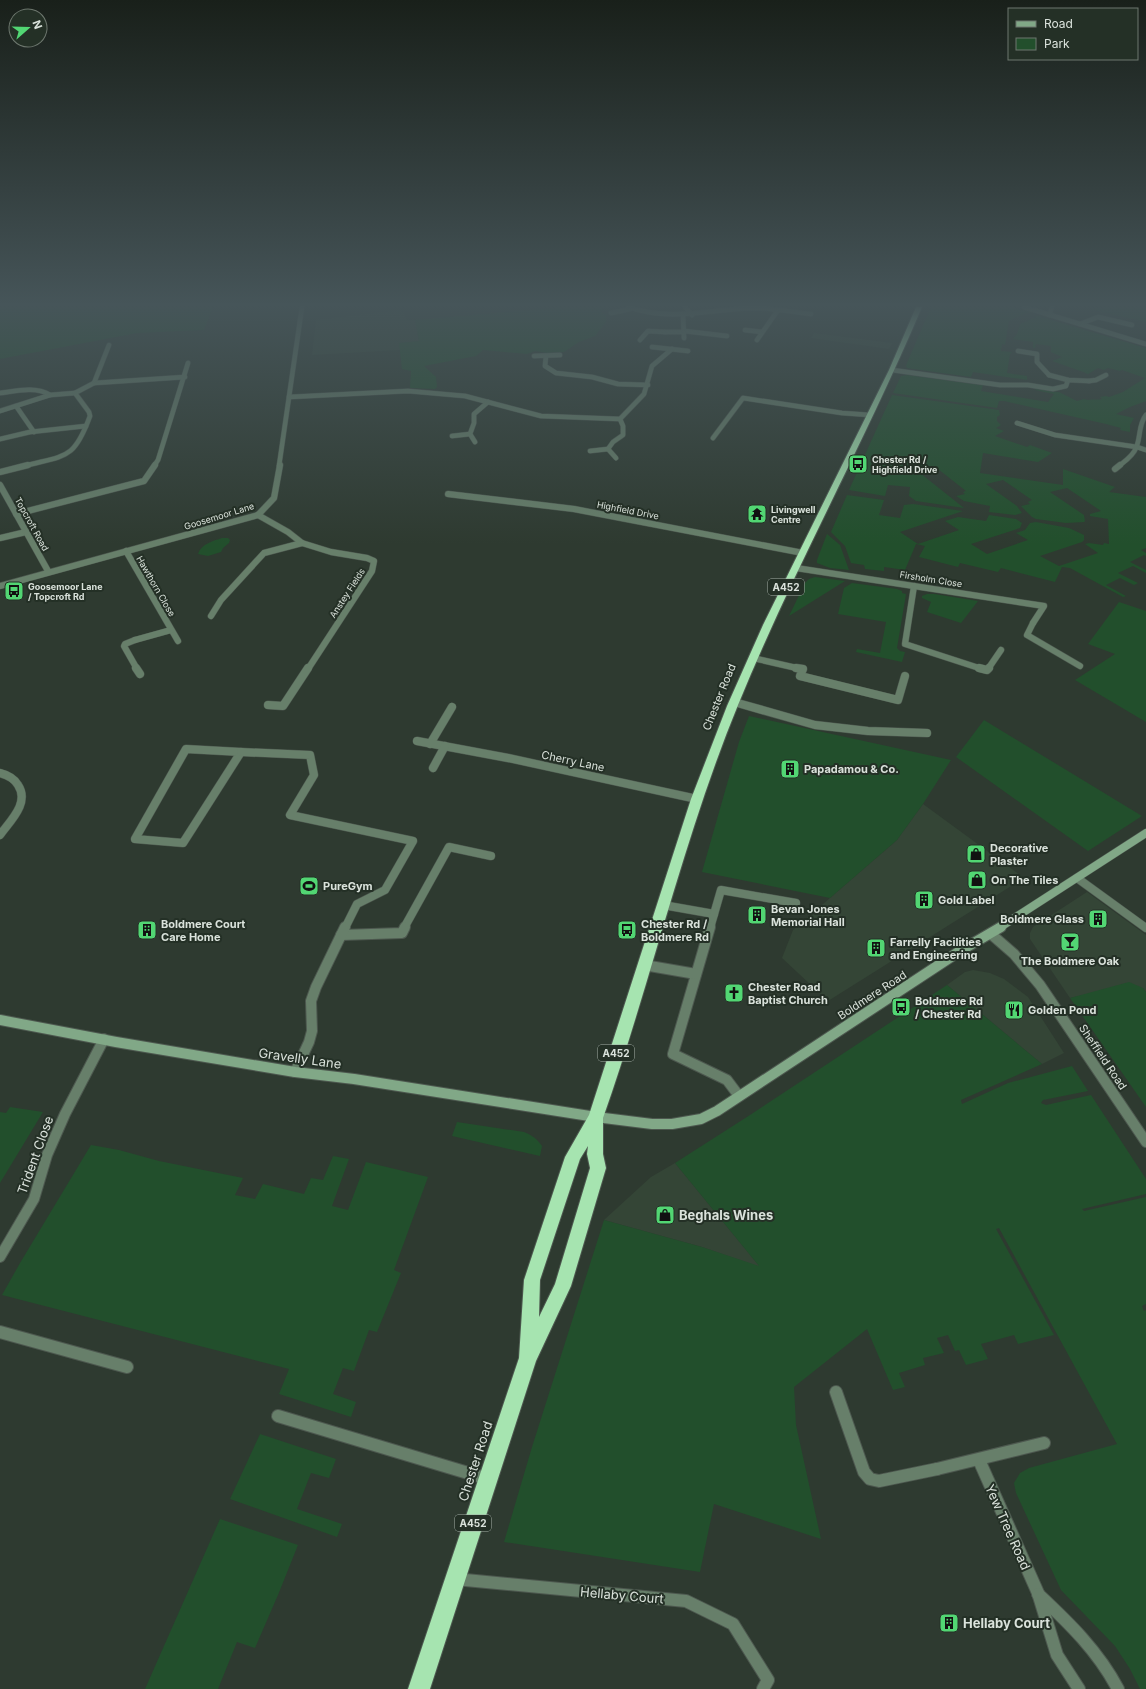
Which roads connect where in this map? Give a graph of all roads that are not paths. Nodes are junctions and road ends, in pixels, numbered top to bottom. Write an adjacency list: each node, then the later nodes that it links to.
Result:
1 (89, 386): 9 (street)
2 (182, 386): 35 (street)
3 (291, 386): 11 (street, Goosemoor Lane)
4 (648, 386): 17 (street)
5 (884, 386): 15 (highway, Chester Road / A452)
6 (1033, 386): 7 (street)
7 (1066, 386)
8 (0, 393): 10 (street)
9 (75, 393): 10 (street); 19 (street)
10 (50, 395): 13 (street)
11 (289, 397): 12 (street); 36 (street, Goosemoor Lane)
12 (488, 402): 17 (street); 21 (street)
13 (16, 406): 14 (street); 20 (street)
14 (0, 411)
15 (870, 415): 23 (street); 41 (highway, Chester Road / A452)
16 (1146, 415): 26 (street)
17 (620, 419): 27 (street)
18 (1017, 423): 26 (street)
19 (86, 426): 20 (street); 32 (street)
20 (34, 432): 24 (street)
21 (470, 434): 22 (street); 25 (street)
22 (452, 436)
23 (713, 438)
24 (0, 439)
25 (475, 442)
26 (1137, 447): 28 (street); 31 (street)
27 (608, 449): 29 (street); 30 (street)
28 (1146, 450)
29 (590, 451)
30 (616, 458)
31 (1115, 469)
32 (0, 472)
33 (0, 485): 35 (street, Topcroft Road)
34 (448, 494): 41 (street, Highfield Drive)
35 (16, 514): 37 (street, Topcroft Road)
36 (258, 515): 39 (street, Anstey Fields); 40 (street, Goosemoor Lane)
37 (26, 532): 38 (street); 43 (street, Topcroft Road)
38 (0, 538)
39 (302, 543): 46 (street); 55 (street, Anstey Fields)
40 (126, 551): 43 (street, Goosemoor Lane); 47 (street, Hawthorn Close)
41 (803, 553): 42 (highway, Chester Road / A452)
42 (796, 568): 45 (street, Firsholm Close); 50 (highway, Chester Road / A452)
43 (48, 572): 44 (street, Goosemoor Lane)
44 (0, 586)
45 (914, 586): 49 (street); 51 (street, Firsholm Close)
46 (211, 616)
47 (171, 630): 48 (street, Hawthorn Close); 52 (street, Hawthorn Close)
48 (178, 641)
49 (1001, 650)
50 (753, 658): 53 (street); 54 (highway, Chester Road / A452)
51 (1080, 666)
52 (140, 674)
53 (905, 676)
54 (734, 702): 57 (street); 64 (highway, Chester Road / A452)
55 (268, 704)
56 (452, 707): 59 (street)
57 (927, 733)
58 (417, 741): 59 (street, Cherry Lane)
59 (430, 744): 60 (street, Cherry Lane)
60 (445, 746): 62 (street); 64 (street, Cherry Lane)
61 (241, 751): 61 (street); 74 (street)
62 (433, 768)
63 (0, 773): 66 (street)
64 (697, 799): 70 (highway, Chester Road / A452)
65 (1146, 833): 68 (main road, Boldmere Road)
66 (0, 835)
67 (490, 856): 74 (street)
68 (1077, 878): 72 (street); 73 (main road, Boldmere Road)
69 (796, 903): 71 (street)
70 (663, 905): 71 (street); 75 (highway, Chester Road / A452)
71 (714, 914): 76 (street)
72 (1146, 928)
73 (991, 934): 80 (main road, Boldmere Road); 82 (street, Sheffield Road)
74 (341, 935): 79 (street)
75 (644, 965): 76 (street); 81 (highway, Chester Road / A452)
76 (696, 974): 80 (street)
77 (0, 1020): 78 (main road, Gravelly Lane)
78 (104, 1039): 79 (main road, Gravelly Lane); 83 (street, Trident Close)
79 (296, 1072): 81 (main road, Gravelly Lane)
80 (739, 1096): 81 (main road, Boldmere Road)
81 (596, 1118): 85 (highway, Chester Road / A452); 85 (highway, Chester Road / A452)
82 (1146, 1142)
83 (0, 1257)
84 (0, 1332): 86 (street)
85 (528, 1358): 91 (highway, Chester Road / A452)
86 (127, 1367)
87 (836, 1392): 90 (street)
88 (278, 1416): 91 (street)
89 (1044, 1443): 90 (street)
90 (979, 1460): 93 (street, Yew Tree Road)
91 (488, 1479): 92 (highway, Chester Road / A452)
92 (455, 1579): 94 (highway, Chester Road / A452); 95 (street, Hellaby Court)
93 (1038, 1593): 96 (street, Yew Tree Road); 97 (street, Yew Tree Road)
94 (419, 1689)
95 (763, 1689)
96 (1079, 1689)
97 (1118, 1689)

